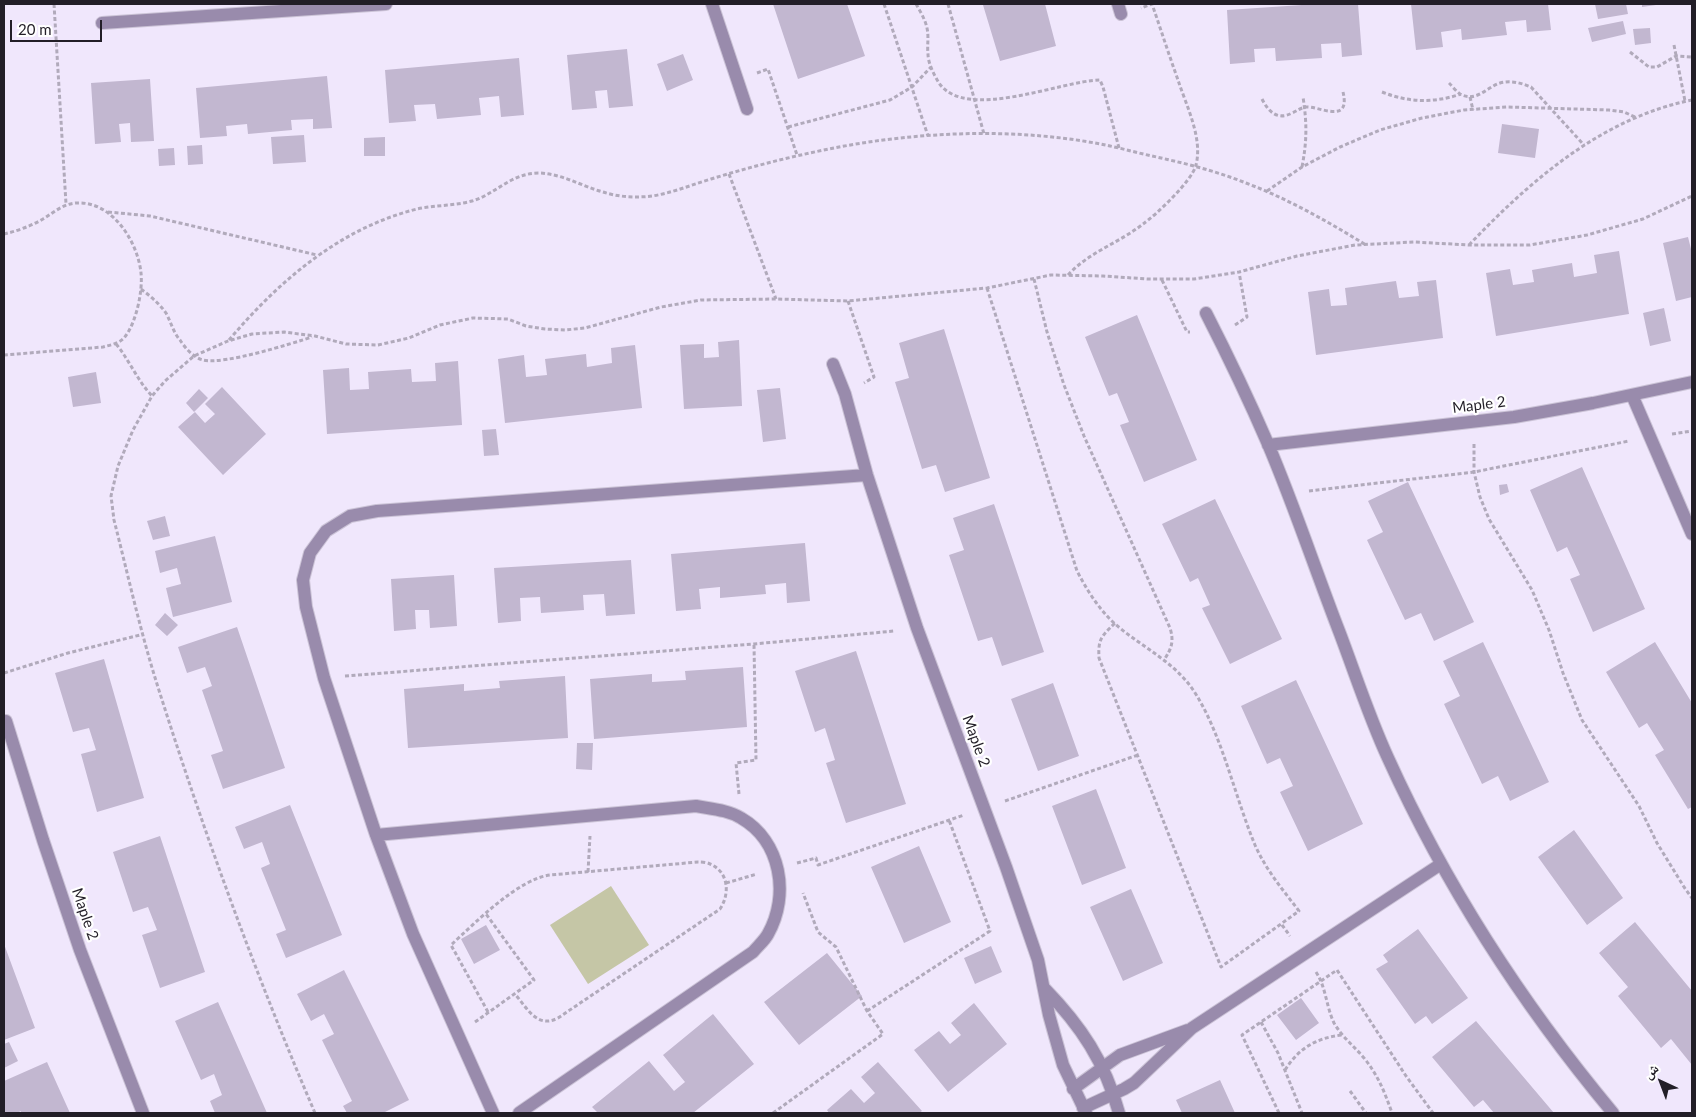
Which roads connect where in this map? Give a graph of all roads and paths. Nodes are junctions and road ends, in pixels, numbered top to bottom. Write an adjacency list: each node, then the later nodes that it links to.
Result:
1 (54, 4): 42 (path)
2 (386, 4): 8 (street)
3 (712, 4): 14 (street)
4 (884, 4): 16 (path)
5 (916, 4): 13 (path)
6 (948, 4): 23 (path)
7 (1120, 9): 37 (path)
8 (102, 23)
9 (1674, 46): 11 (path)
10 (1630, 52): 11 (path)
11 (1676, 56): 12 (path); 25 (path)
12 (1692, 57)
13 (931, 67): 16 (path); 23 (path)
14 (737, 78): 27 (street); 31 (path)
15 (1448, 83): 19 (path)
16 (912, 87): 31 (path); 33 (path)
17 (1343, 92): 26 (path)
18 (1382, 92): 19 (path)
19 (1461, 94): 21 (path)
20 (1303, 97): 26 (path)
21 (1470, 97): 28 (path); 29 (path)
22 (1262, 99): 26 (path)
23 (975, 100): 32 (path); 35 (path)
24 (1692, 100): 25 (path)
25 (1685, 101): 30 (path)
26 (1304, 107): 38 (path)
27 (747, 109)
28 (1551, 109): 29 (path); 30 (path); 34 (path)
29 (1473, 110): 38 (path)
30 (1635, 117): 34 (path)
31 (788, 127): 36 (path)
32 (984, 134): 33 (path); 35 (path)
33 (928, 136): 36 (path)
34 (1584, 145): 46 (path)
35 (1118, 148): 37 (path)
36 (797, 155): 39 (path)
37 (1196, 166): 40 (path); 49 (path)
38 (1302, 167): 40 (path)
39 (729, 174): 47 (path); 53 (path)
40 (1266, 191): 45 (path)
41 (1692, 196): 46 (path)
42 (66, 204): 43 (path); 44 (path)
43 (107, 212): 47 (path); 52 (path)
44 (4, 234)
45 (1366, 245): 46 (path); 48 (path)
46 (1469, 245)
47 (318, 255): 58 (path)
48 (1239, 272): 49 (path); 57 (path)
49 (1067, 276): 50 (path)
50 (1034, 279): 51 (path); 79 (path)
51 (987, 288): 54 (path); 75 (path)
52 (141, 289): 59 (path); 61 (path)
53 (776, 299): 54 (path); 56 (path)
54 (848, 301): 64 (path)
55 (1206, 313): 57 (street)
56 (315, 336): 58 (path); 61 (path)
57 (1218, 337): 70 (street)
58 (228, 340): 61 (path)
59 (116, 344): 60 (path); 66 (path)
60 (4, 355)
61 (194, 356): 66 (path)
62 (833, 364): 64 (street, Maple 2)
63 (1692, 382): 65 (street, Maple 2)
64 (845, 394): 72 (street, Maple 2)
65 (1632, 395): 67 (street, Maple 2); 69 (street)
66 (152, 396): 77 (path)
67 (1474, 423): 70 (street, Maple 2); 71 (path)
68 (1692, 430): 69 (path)
69 (1650, 437): 71 (path); 74 (street)
70 (1268, 445): 89 (street)
71 (1474, 472): 73 (path); 94 (path)
72 (867, 475): 76 (street, Maple 2); 81 (street)
73 (1304, 492)
74 (1692, 534)
75 (1114, 623): 79 (path); 83 (path)
76 (917, 628): 78 (path); 84 (street, Maple 2)
77 (144, 634): 80 (path); 112 (path)
78 (754, 644): 81 (path); 86 (path)
79 (1164, 660): 83 (path)
80 (4, 673)
81 (324, 678): 88 (street)
82 (6, 721): 111 (street, Maple 2)
83 (1138, 756): 84 (path)
84 (984, 808): 87 (path); 97 (street, Maple 2)
85 (591, 816): 86 (street); 88 (street); 91 (path)
86 (741, 818): 90 (street)
87 (949, 820): 90 (path); 99 (path)
88 (376, 835): 103 (street)
89 (1441, 864): 102 (street); 122 (street)
90 (778, 869): 92 (path); 114 (street)
91 (588, 872): 92 (path); 95 (path)
92 (726, 883): 98 (path)
93 (802, 890): 99 (path)
94 (1692, 898)
95 (486, 914): 98 (path); 100 (path)
96 (1321, 980): 101 (path); 104 (path); 121 (path)
97 (1044, 989): 105 (street); 107 (street, Maple 2)
98 (515, 994): 100 (path)
99 (867, 1011): 115 (path)
100 (488, 1012): 103 (path)
101 (1261, 1022): 106 (path); 117 (path)
102 (1192, 1028): 105 (street); 109 (street)
103 (457, 1035): 113 (street)
104 (1342, 1035): 106 (path); 120 (path)
105 (1103, 1066): 107 (street); 109 (street)
106 (1285, 1070): 118 (path)
107 (1074, 1089): 110 (street, Maple 2)
108 (1350, 1091): 119 (path)
109 (1114, 1094): 110 (street); 116 (street)
110 (1085, 1111)
111 (143, 1113)
112 (315, 1113)
113 (493, 1113)
114 (519, 1113)
115 (773, 1113)
116 (1118, 1113)
117 (1279, 1113)
118 (1302, 1113)
119 (1366, 1113)
120 (1392, 1113)
121 (1433, 1113)
122 (1613, 1113)

